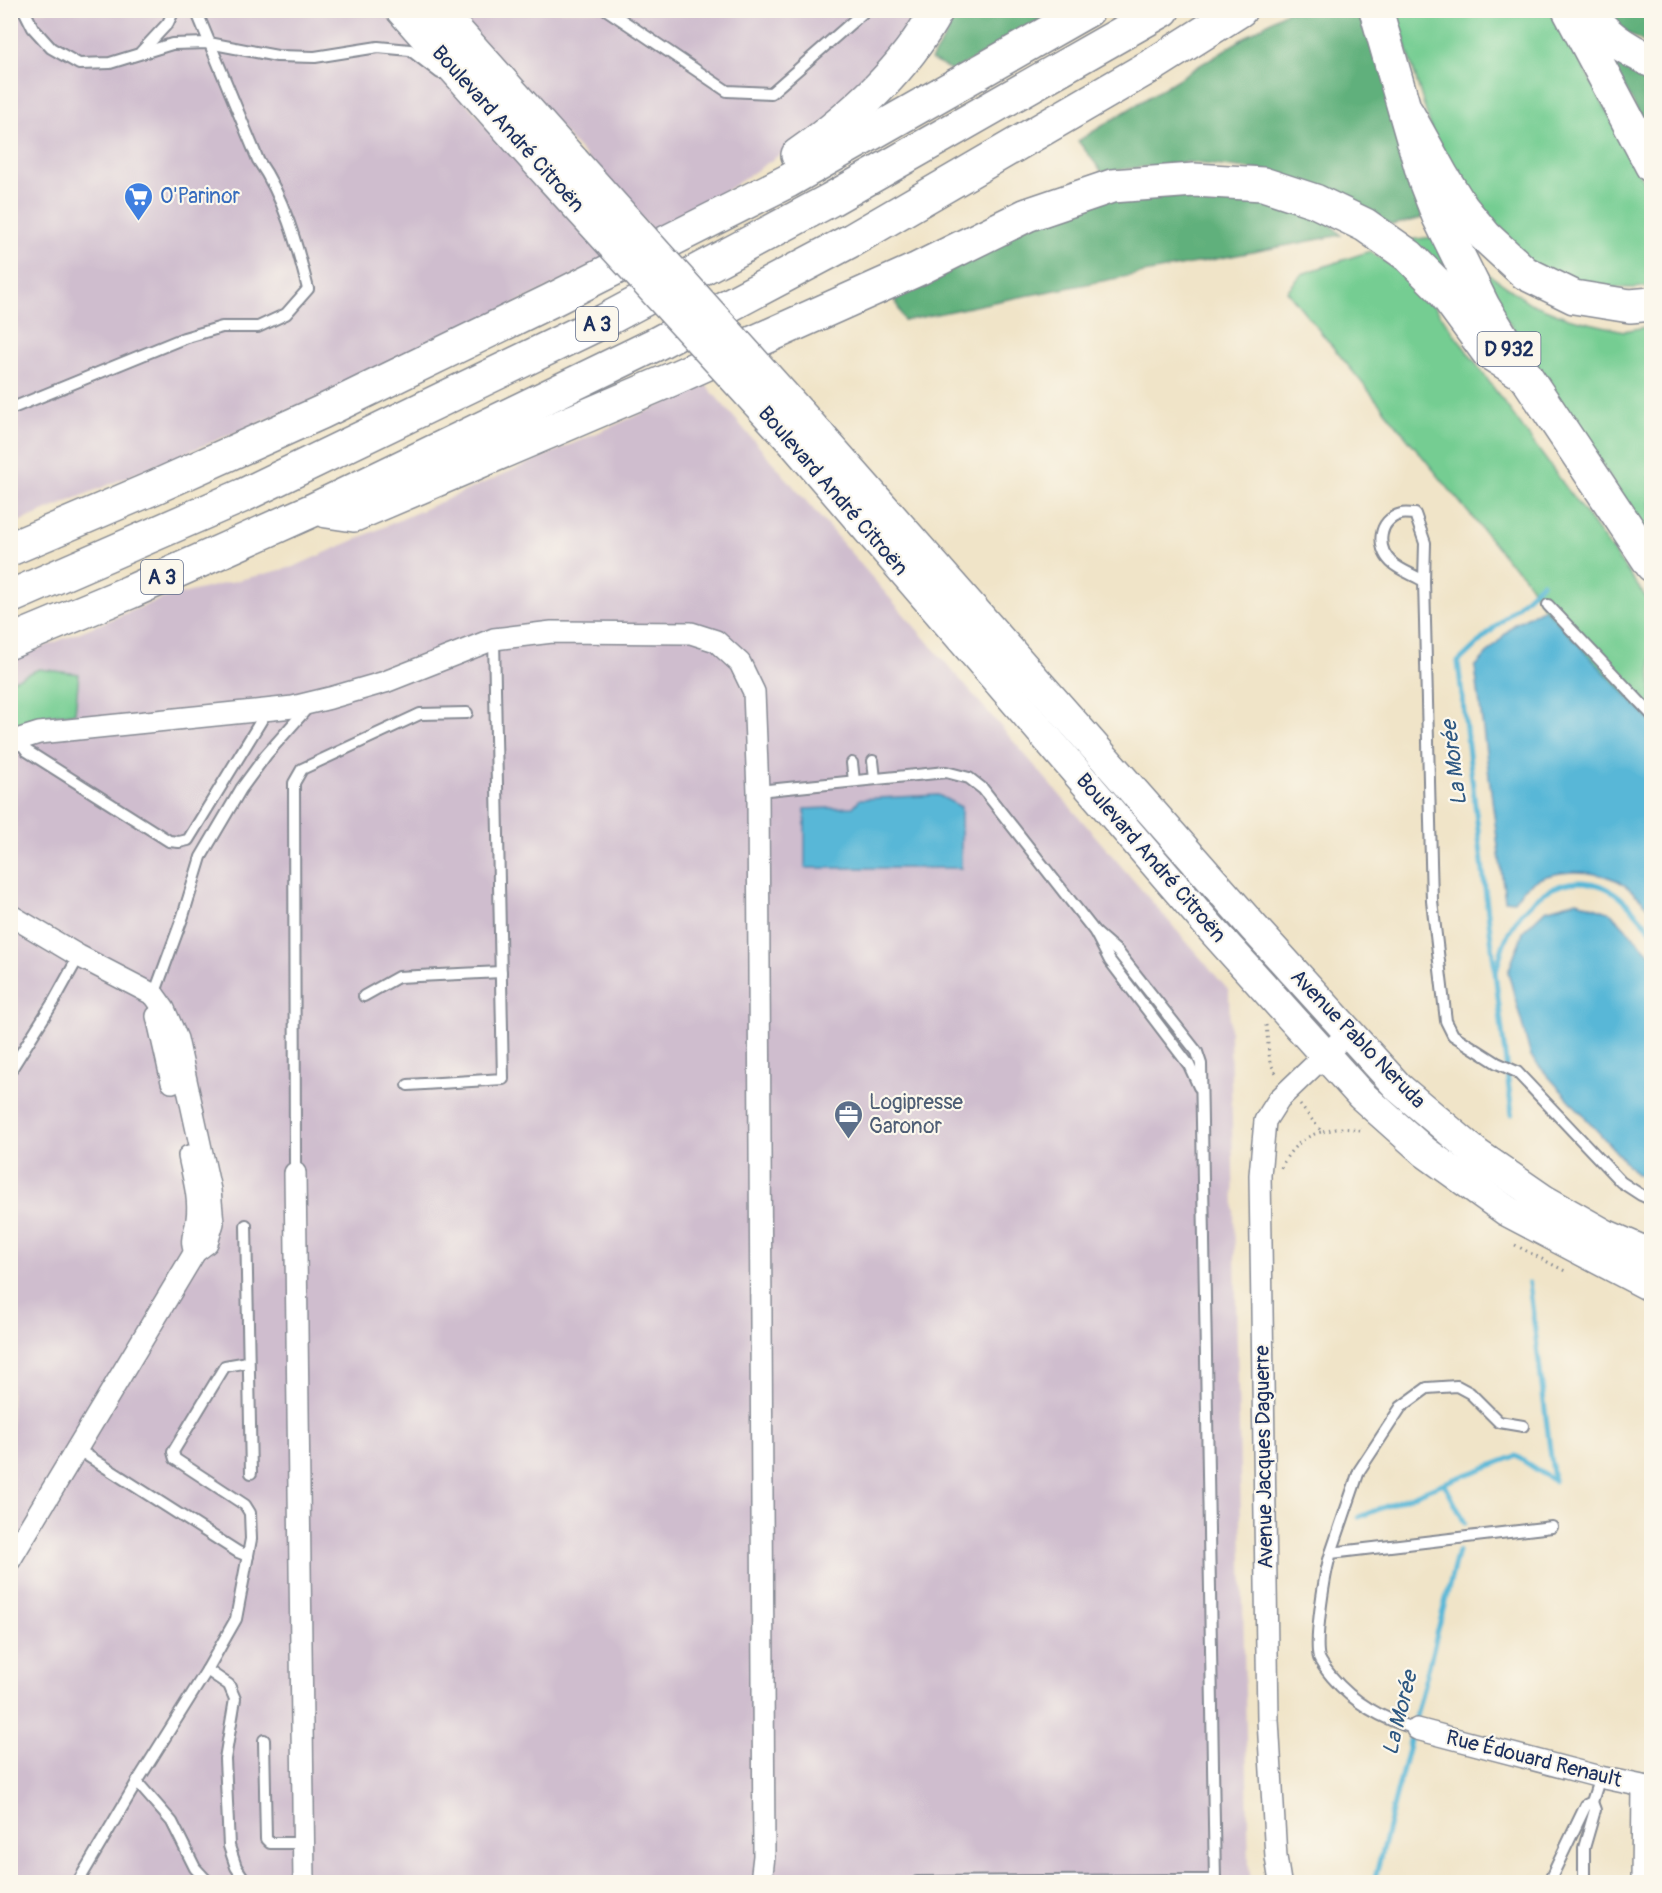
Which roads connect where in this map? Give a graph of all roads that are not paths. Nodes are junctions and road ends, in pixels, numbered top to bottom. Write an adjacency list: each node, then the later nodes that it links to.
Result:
1 (24, 10): 16 (lane)
2 (174, 10): 16 (lane)
3 (196, 10): 15 (lane)
4 (401, 10): 19 (main road, Boulevard André Citroën)
5 (607, 10): 6 (lane)
6 (866, 10)
7 (937, 10): 21 (main road)
8 (1088, 10): 21 (main road)
9 (1163, 10): 30 (main road, A 3)
10 (1240, 10): 26 (main road, A 3)
11 (1376, 10): 18 (main road, D 932)
12 (1569, 10): 20 (main road)
13 (1586, 10): 17 (main road)
14 (451, 15): 19 (main road, Boulevard André Citroën)
15 (209, 43): 16 (lane); 19 (lane); 24 (lane)
16 (141, 53)
17 (1652, 61)
18 (1407, 113): 22 (main road); 23 (main road, D 932)
19 (552, 165): 25 (main road, Boulevard André Citroën, bridge)
20 (1652, 166)
21 (788, 181): 27 (main road)
22 (1652, 304)
23 (1525, 375): 26 (main road); 28 (main road, D 932)
24 (10, 409)
25 (806, 439): 45 (main road, Boulevard André Citroën); 48 (main road, Boulevard André Citroën)
26 (313, 510): 33 (main road, A 3)
27 (10, 549)
28 (1652, 565)
29 (1424, 581): 29 (lane); 56 (lane)
30 (10, 597)
31 (1548, 605): 37 (lane)
32 (494, 639): 34 (street); 43 (street); 47 (lane)
33 (10, 642)
34 (312, 702): 35 (street); 49 (lane)
35 (268, 709): 38 (street); 38 (lane)
36 (467, 713): 55 (lane)
37 (1652, 715)
38 (14, 740)
39 (873, 761): 41 (lane)
40 (852, 763): 42 (lane)
41 (875, 779): 42 (lane); 78 (lane)
42 (854, 781): 43 (lane)
43 (758, 791): 83 (street)
44 (10, 915): 46 (street)
45 (1254, 928): 51 (main road, Avenue Pablo Neruda)
46 (79, 956): 49 (street); 53 (lane)
47 (501, 972): 50 (lane); 54 (lane)
48 (1256, 978): 52 (main road, Avenue Pablo Neruda)
49 (154, 995): 62 (street)
50 (364, 996)
51 (1348, 1033): 52 (street, Avenue Jacques Daguerre); 58 (main road, Avenue Pablo Neruda)
52 (1324, 1055): 59 (main road, Avenue Pablo Neruda); 85 (street, Avenue Jacques Daguerre)
53 (10, 1071)
54 (408, 1085)
55 (295, 1169): 75 (street)
56 (1652, 1200)
57 (246, 1225): 60 (lane)
58 (1652, 1255)
59 (1652, 1287)
60 (248, 1362): 63 (lane); 66 (lane)
61 (1523, 1426): 65 (lane)
62 (77, 1449): 66 (lane); 67 (street)
63 (252, 1473)
64 (1552, 1527): 65 (lane)
65 (1331, 1553): 69 (lane)
66 (248, 1556): 68 (lane)
67 (10, 1560)
68 (207, 1670): 72 (lane); 81 (lane)
69 (1417, 1729): 71 (street, Rue Édouard Renault)
70 (264, 1740): 75 (lane)
71 (1600, 1778): 73 (street, Rue Édouard Renault); 74 (lane)
72 (136, 1782): 79 (lane); 80 (lane)
73 (1647, 1787): 88 (street)
74 (1592, 1802): 86 (lane); 87 (lane)
75 (304, 1843): 82 (street)
76 (1157, 1881): 77 (lane); 84 (lane)
77 (1190, 1881): 78 (lane)
78 (1215, 1881)
79 (78, 1882)
80 (208, 1882)
81 (246, 1882)
82 (304, 1882)
83 (761, 1882)
84 (917, 1882)
85 (1280, 1882)
86 (1549, 1882)
87 (1584, 1882)
88 (1642, 1882)

